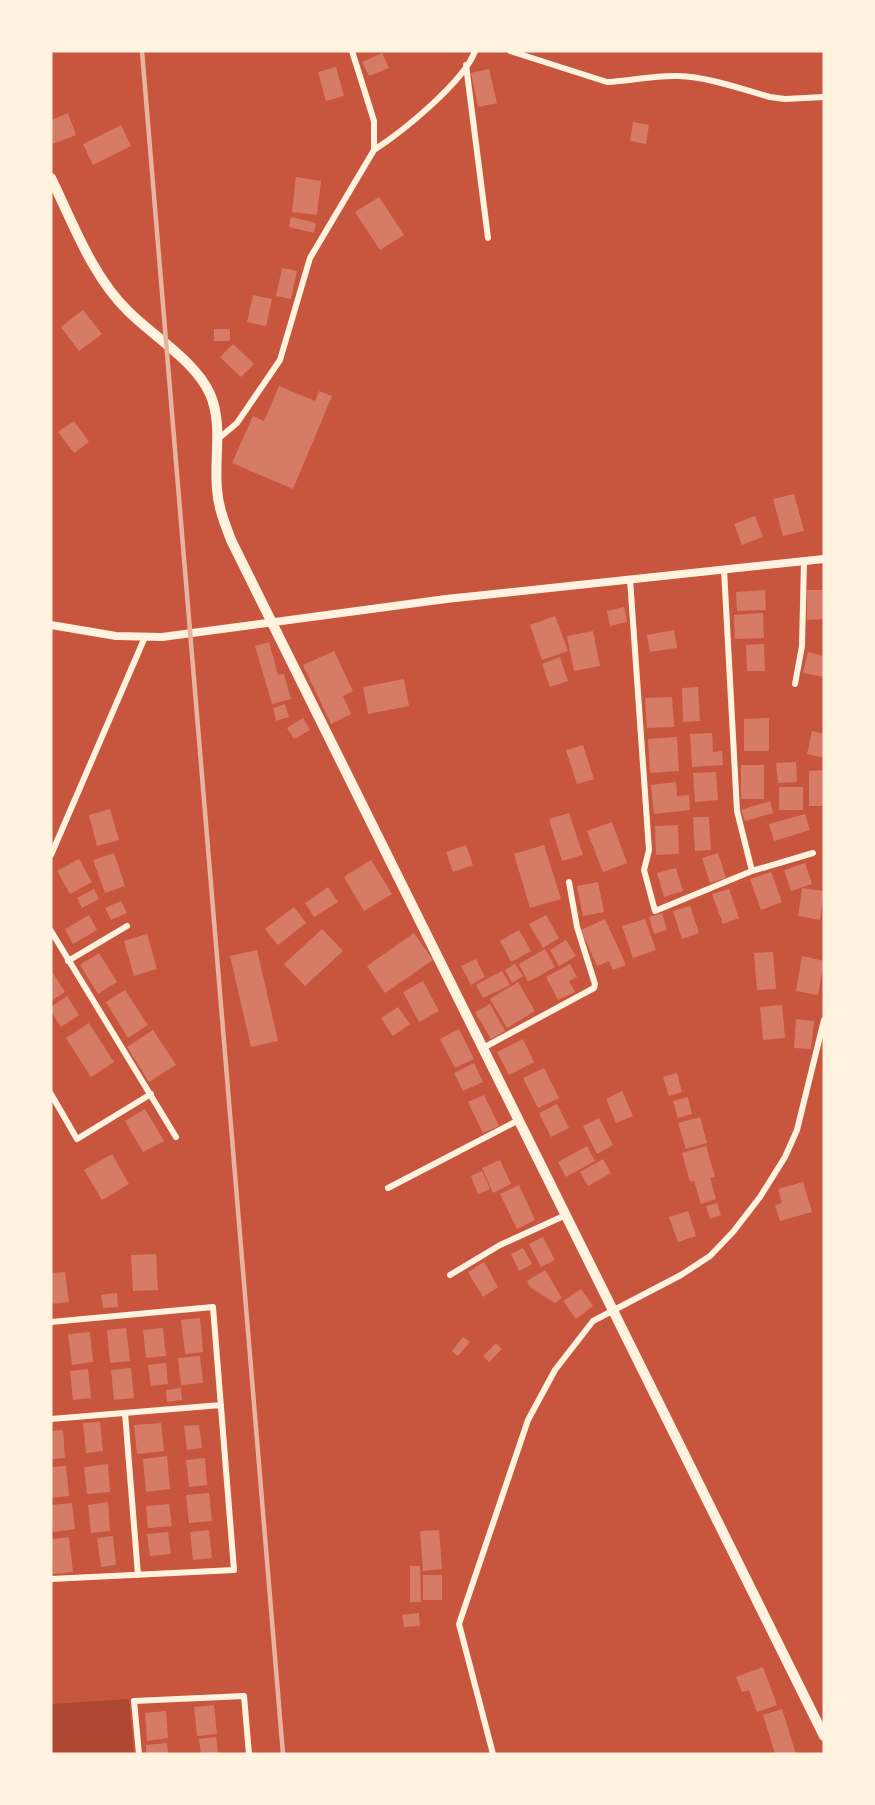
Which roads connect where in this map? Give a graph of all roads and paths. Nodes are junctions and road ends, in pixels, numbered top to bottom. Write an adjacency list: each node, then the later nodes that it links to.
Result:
1 (352, 51): 6 (street)
2 (475, 51): 4 (street)
3 (510, 51): 5 (street)
4 (466, 65): 6 (street); 8 (street)
5 (824, 97)
6 (374, 150): 9 (street)
7 (51, 178): 9 (main road)
8 (488, 238)
9 (217, 440): 14 (main road)
10 (824, 559): 11 (street)
11 (804, 561): 12 (street); 17 (street)
12 (724, 569): 13 (street); 20 (street)
13 (630, 579): 14 (street); 20 (street)
14 (274, 624): 16 (street); 26 (main road)
15 (51, 625): 16 (street)
16 (145, 637): 19 (street)
17 (795, 684)
18 (813, 853): 20 (street)
19 (51, 855)
20 (752, 872)
21 (569, 882): 26 (street)
22 (127, 926): 24 (street)
23 (51, 932): 24 (street)
24 (68, 961): 28 (street)
25 (824, 1020): 34 (street)
26 (483, 1048): 29 (main road)
27 (51, 1094): 28 (street)
28 (151, 1094): 30 (street)
29 (519, 1120): 31 (street); 32 (main road)
30 (176, 1138)
31 (388, 1188)
32 (566, 1214): 33 (street); 34 (main road)
33 (450, 1275)
34 (613, 1308): 41 (main road); 44 (street)
35 (51, 1322): 36 (street)
36 (221, 1405): 37 (street); 39 (street)
37 (125, 1413): 38 (street); 39 (street)
38 (51, 1419)
39 (138, 1575): 40 (street)
40 (51, 1579)
41 (824, 1736)
42 (138, 1754): 43 (street)
43 (249, 1754)
44 (493, 1754)

